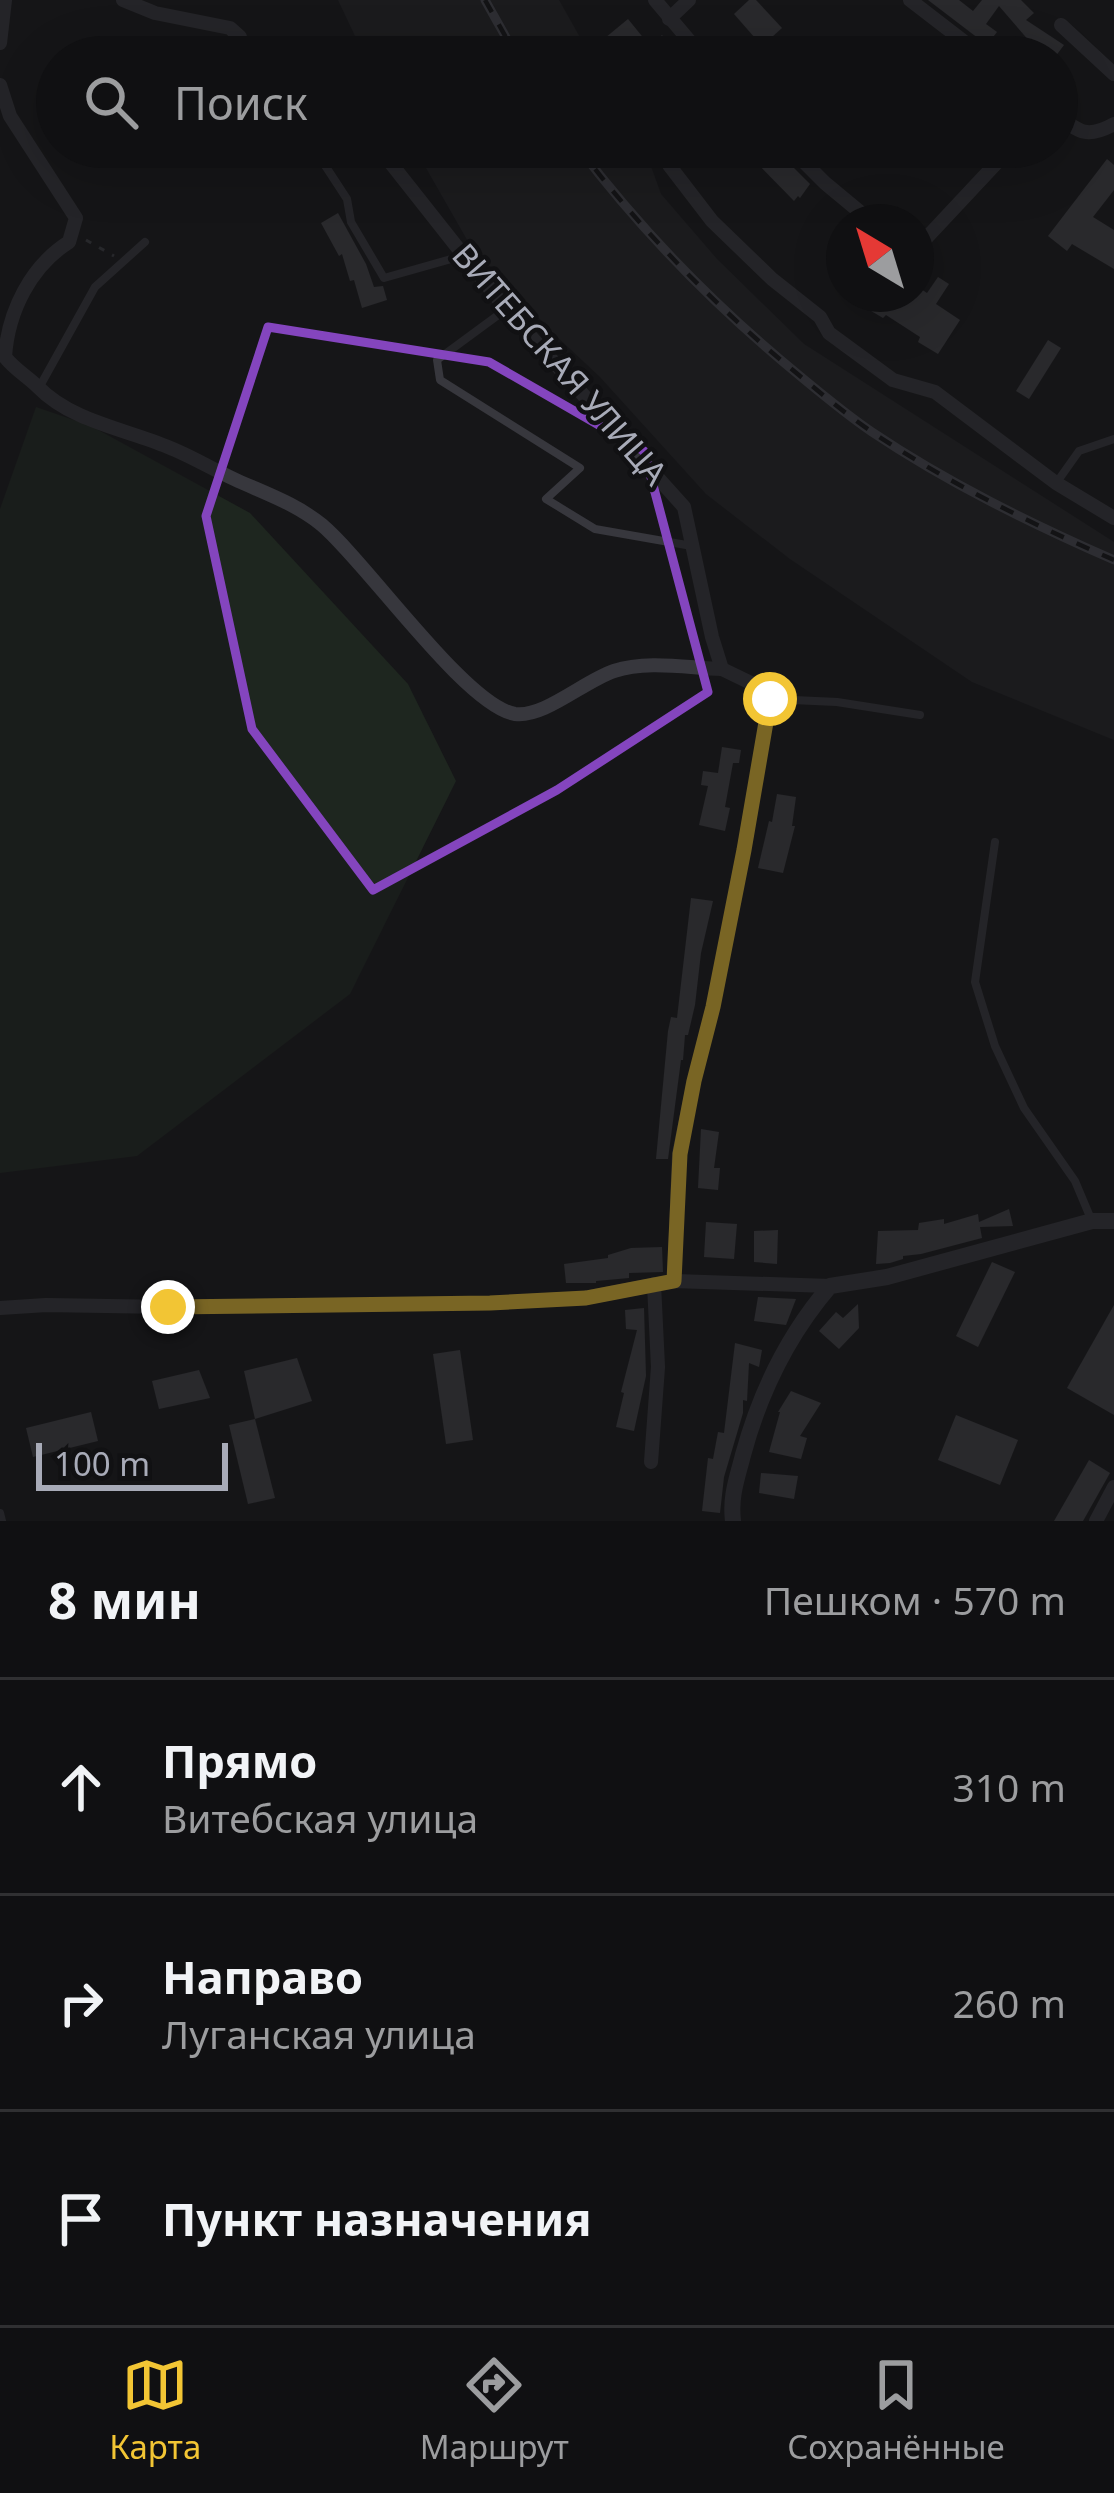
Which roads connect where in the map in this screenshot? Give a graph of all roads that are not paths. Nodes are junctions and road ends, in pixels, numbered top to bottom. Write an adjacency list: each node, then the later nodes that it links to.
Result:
1 (5, 0): 13 (street)
2 (123, 0): 8 (street)
3 (655, 0): 6 (street)
4 (689, 0): 6 (street)
5 (910, 0): 10 (street)
6 (670, 19): 9 (street)
7 (1060, 25): 11 (street)
8 (239, 36)
9 (685, 36)
10 (957, 36)
11 (1072, 36)
12 (1078, 41): 14 (street)
13 (0, 43)
14 (1114, 74)
15 (0, 86): 18 (street)
16 (1114, 124): 17 (street)
17 (1078, 130)
18 (36, 156)
19 (44, 168): 30 (street)
20 (327, 168): 28 (lane)
21 (395, 168): 28 (street, ВИТЕБСКАЯ УЛИЦА)
22 (673, 168): 32 (street)
23 (810, 168): 25 (street)
24 (991, 168): 26 (street)
25 (850, 204)
26 (934, 230)
27 (146, 242): 30 (lane)
28 (465, 256): 29 (street, ВИТЕБСКАЯ УЛИЦА)
29 (506, 309): 34 (street, ВИТЕБСКАЯ УЛИЦА); 34 (lane)
30 (39, 388): 35 (street)
31 (1114, 439): 32 (lane)
32 (1056, 483): 33 (street)
33 (1114, 518)
34 (694, 546): 35 (street, ВИТЕБСКАЯ УЛИЦА)
35 (722, 669): 36 (street)
36 (770, 699): 37 (lane); 41 (street)
37 (920, 716)
38 (995, 842): 39 (lane)
39 (1092, 1221): 40 (street); 43 (street)
40 (1114, 1221)
41 (674, 1281): 42 (street); 43 (street)
42 (654, 1284): 44 (street); 45 (street)
43 (830, 1286): 47 (street)
44 (0, 1308)
45 (652, 1462)
46 (1114, 1487): 48 (street)
47 (733, 1521)
48 (1096, 1521)

